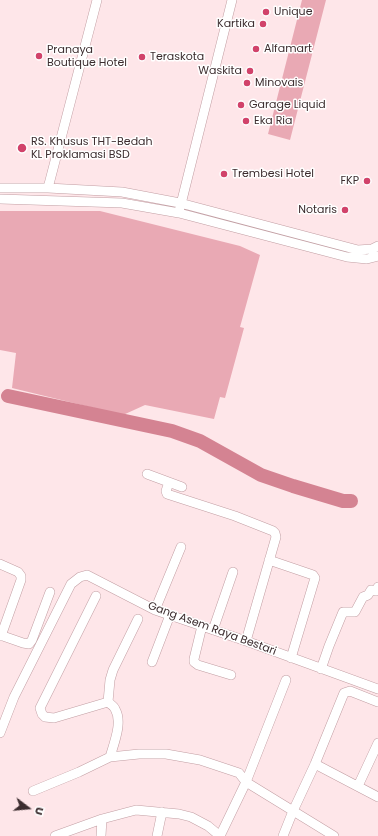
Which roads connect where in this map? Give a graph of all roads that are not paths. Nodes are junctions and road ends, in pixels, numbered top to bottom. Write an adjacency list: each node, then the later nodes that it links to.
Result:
1 (97, 0): 4 (street)
2 (232, 0): 6 (street)
3 (0, 188): 4 (street)
4 (48, 188): 6 (street)
5 (0, 199): 7 (street)
6 (180, 203): 7 (street); 8 (street)
7 (179, 213): 9 (street)
8 (378, 246)
9 (378, 256)
10 (147, 474): 11 (street)
11 (169, 482): 12 (street); 14 (street)
12 (182, 487)
13 (181, 547): 20 (street)
14 (269, 560): 26 (street); 27 (street)
15 (0, 564): 25 (street)
16 (233, 572): 24 (street)
17 (378, 587): 29 (street)
18 (50, 592): 25 (street)
19 (96, 596): 33 (street)
20 (155, 610): 21 (street, Gang Asem Raya Bestari); 35 (street, Gang Asem Raya Bestari)
21 (170, 615): 23 (street, Gang Asem Raya Bestari); 28 (street)
22 (138, 619): 33 (street)
23 (202, 626): 24 (street, Gang Asem Raya Bestari); 30 (street)
24 (213, 630): 26 (street, Gang Asem Raya Bestari)
25 (1, 636)
26 (246, 641): 27 (street, Gang Asem Raya Bestari)
27 (291, 658): 29 (street, Gang Asem Raya Bestari)
28 (152, 662)
29 (321, 669): 32 (street, Gang Asem Raya Bestari)
30 (231, 675)
31 (286, 680): 39 (street)
32 (378, 689)
33 (108, 702): 37 (street)
34 (378, 702): 38 (street)
35 (0, 733)
36 (378, 742): 40 (street)
37 (110, 757): 39 (street); 41 (street)
38 (315, 764): 40 (street); 44 (street)
39 (246, 782): 44 (street); 49 (street)
40 (358, 786): 42 (street)
41 (33, 791)
42 (378, 797)
43 (162, 812): 45 (street); 48 (street); 49 (street)
44 (293, 812): 50 (street); 51 (street)
45 (102, 819): 46 (street); 47 (street)
46 (55, 836)
47 (101, 836)
48 (157, 836)
49 (220, 836)
50 (284, 836)
51 (334, 836)

